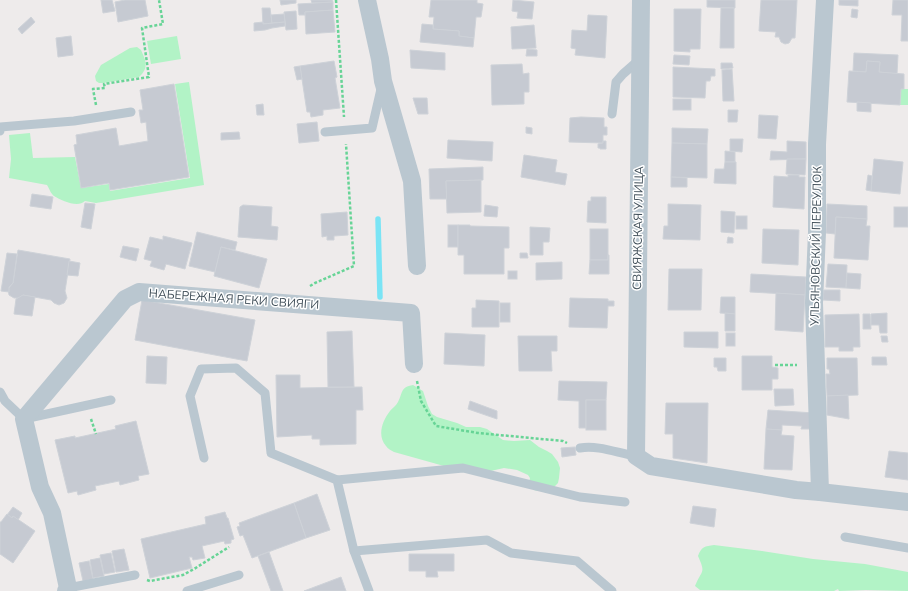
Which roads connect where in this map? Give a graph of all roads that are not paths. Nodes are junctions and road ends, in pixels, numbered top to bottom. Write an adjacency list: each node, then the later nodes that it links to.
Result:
1 (367, 0): 5 (street)
2 (641, 0): 4 (street, СВИЯЖСКАЯ УЛИЦА)
3 (825, 0): 20 (street, УЛЬЯНОВСКИЙ ПЕРЕУЛОК)
4 (641, 59): 7 (lane); 17 (street, СВИЯЖСКАЯ УЛИЦА)
5 (383, 81): 9 (lane); 10 (street)
6 (132, 112): 8 (lane)
7 (612, 114)
8 (0, 131)
9 (325, 132)
10 (418, 266)
11 (414, 364): 15 (street, НАБЕРЕЖНАЯ РЕКИ СВИЯГИ)
12 (0, 392): 14 (lane)
13 (111, 400): 15 (lane)
14 (2, 401): 15 (lane)
15 (24, 419): 28 (street)
16 (580, 448): 17 (lane)
17 (636, 456): 20 (street)
18 (204, 458): 19 (lane)
19 (337, 480): 21 (lane); 25 (lane)
20 (820, 492): 22 (street)
21 (625, 502)
22 (908, 502)
23 (845, 538): 24 (lane)
24 (908, 548)
25 (354, 551): 30 (lane); 31 (lane)
26 (135, 575): 28 (lane)
27 (239, 575): 29 (lane)
28 (67, 590)
29 (187, 591)
30 (369, 591)
31 (612, 591)

